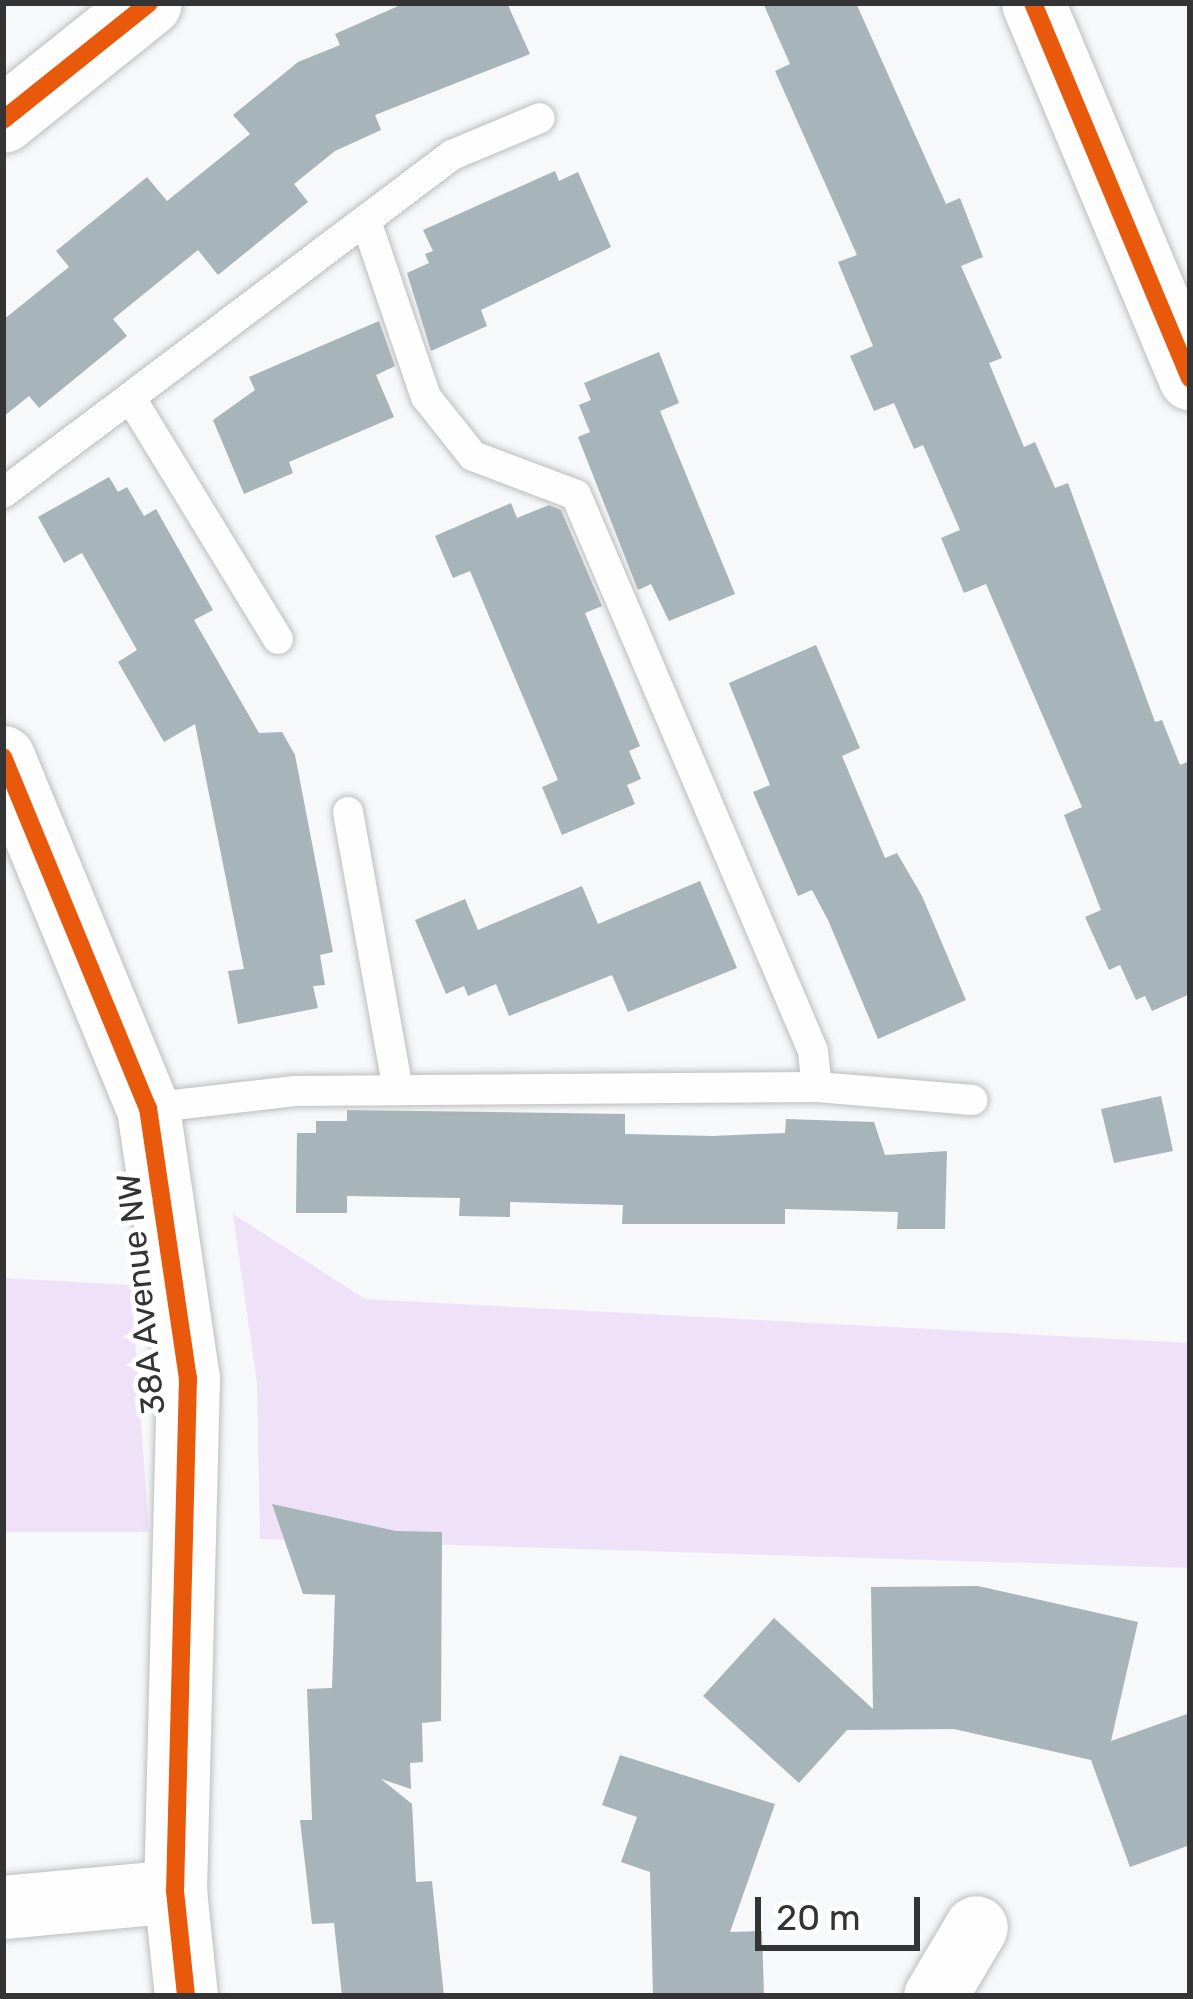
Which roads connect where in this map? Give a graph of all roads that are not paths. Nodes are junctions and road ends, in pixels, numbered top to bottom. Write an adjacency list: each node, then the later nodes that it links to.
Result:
1 (149, 3): 4 (street)
2 (1034, 3): 6 (street)
3 (540, 118): 5 (lane)
4 (3, 120)
5 (367, 224): 7 (lane); 12 (lane)
6 (1190, 377)
7 (132, 400): 8 (lane); 9 (lane)
8 (3, 493)
9 (278, 639)
10 (3, 757): 15 (street, 38A Avenue NW)
11 (348, 812): 13 (lane)
12 (817, 1087): 13 (lane); 14 (lane)
13 (398, 1090): 15 (lane)
14 (972, 1100)
15 (148, 1108): 16 (street, 38A Avenue NW)
16 (175, 1891): 17 (street); 19 (street, 38A Avenue NW)
17 (3, 1906)
18 (976, 1927): 20 (street)
19 (186, 1996)
20 (934, 1996)

